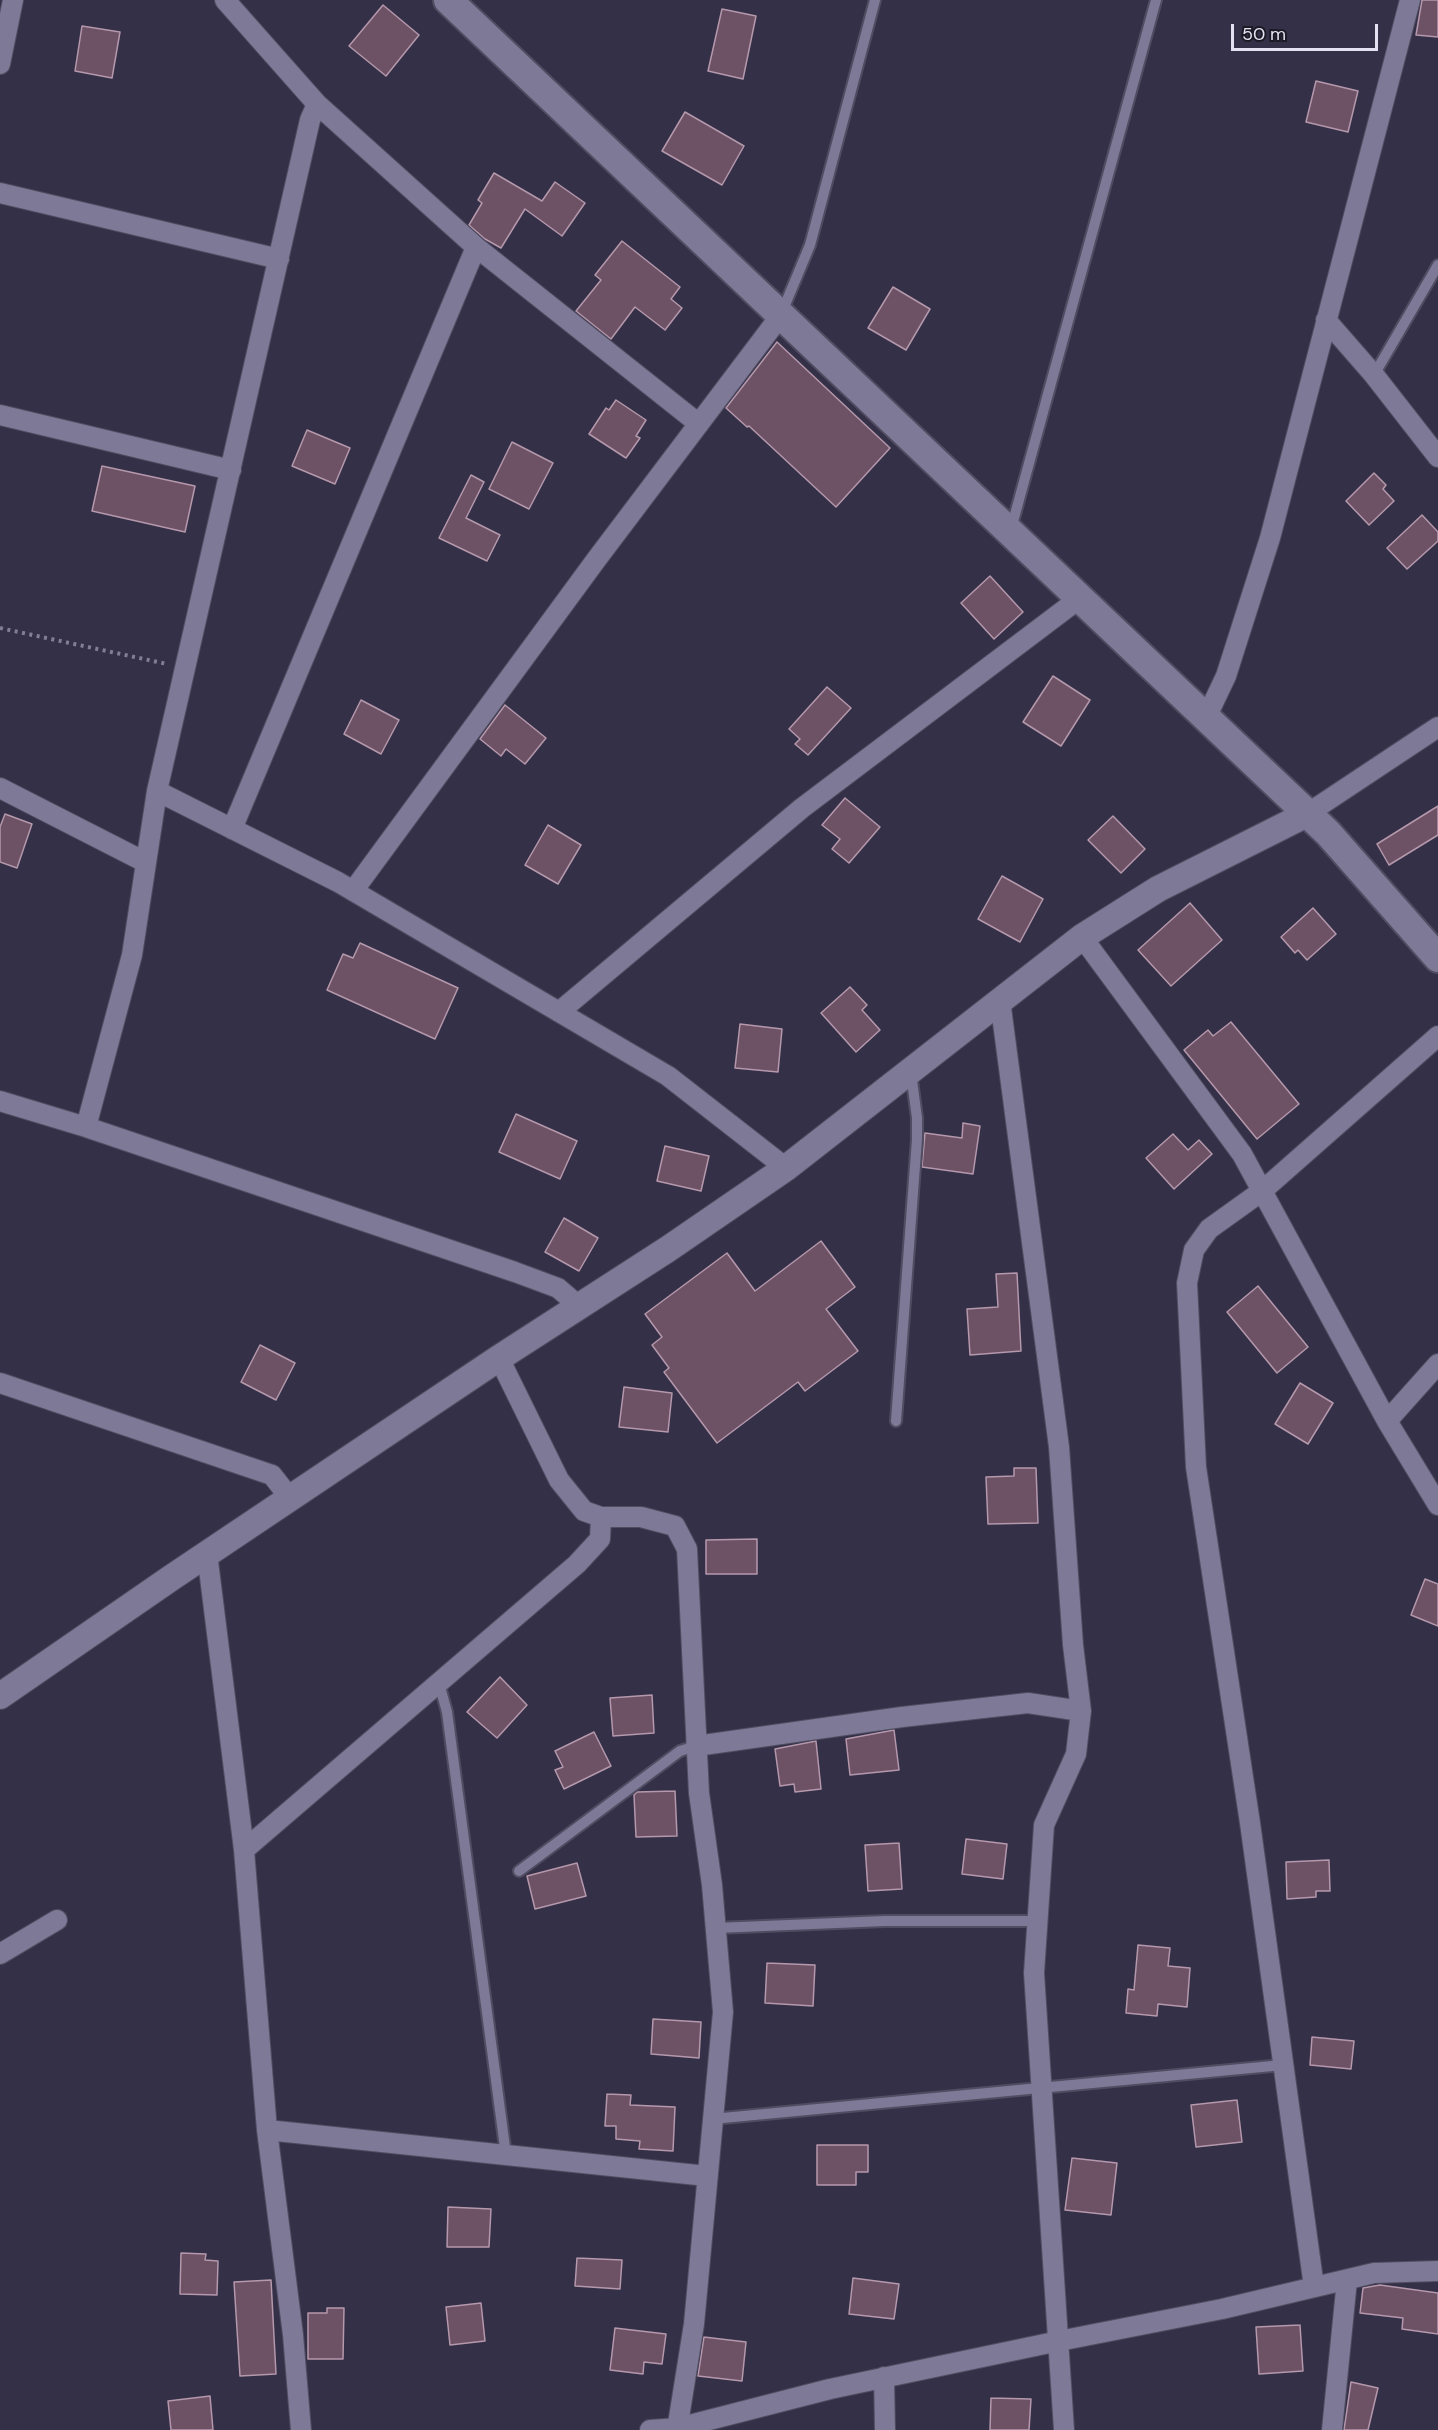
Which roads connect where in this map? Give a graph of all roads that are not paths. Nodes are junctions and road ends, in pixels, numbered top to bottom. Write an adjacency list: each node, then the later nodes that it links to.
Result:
1 (13, 0): 7 (street)
2 (225, 0): 8 (street)
3 (448, 0): 13 (main road)
4 (875, 0): 13 (lane)
5 (1156, 0): 20 (lane)
6 (1410, 0): 14 (street)
7 (0, 64)
8 (317, 104): 10 (street); 11 (street)
9 (0, 193): 11 (street)
10 (476, 247): 17 (street); 27 (street)
11 (279, 259): 19 (street)
12 (1438, 265): 15 (lane)
13 (781, 315): 17 (street); 20 (main road)
14 (1326, 320): 15 (street); 22 (street)
15 (1374, 375): 18 (street)
16 (0, 415): 19 (street)
17 (699, 424): 29 (street)
18 (1438, 457)
19 (231, 470): 25 (street)
20 (1010, 532): 21 (main road)
21 (1080, 598): 22 (main road); 33 (street)
22 (1206, 718): 26 (main road)
23 (1438, 727): 26 (street)
24 (0, 788): 28 (street)
25 (157, 791): 27 (street); 28 (street)
26 (1307, 814): 30 (street); 31 (main road)
27 (232, 829): 29 (street)
28 (145, 862): 37 (street)
29 (353, 891): 33 (street)
30 (1082, 937): 32 (street); 39 (street)
31 (1438, 958)
32 (1000, 1000): 35 (street); 52 (street)
33 (559, 1012): 38 (street)
34 (1438, 1036): 39 (street)
35 (911, 1070): 38 (street); 44 (lane)
36 (0, 1101): 37 (street)
37 (86, 1127): 40 (street)
38 (786, 1168): 40 (street)
39 (1262, 1191): 45 (street); 60 (street)
40 (579, 1306): 41 (street)
41 (499, 1358): 46 (street); 48 (street)
42 (1438, 1364): 45 (street)
43 (0, 1383): 46 (street)
44 (896, 1421)
45 (1387, 1421): 47 (street)
46 (290, 1498): 49 (street)
47 (1438, 1505)
48 (601, 1517): 50 (street); 53 (street)
49 (207, 1553): 51 (street); 54 (street)
50 (440, 1683): 54 (street); 64 (lane)
51 (0, 1696)
52 (1081, 1711): 53 (street); 57 (street)
53 (696, 1746): 55 (lane); 58 (street)
54 (244, 1850): 63 (street)
55 (519, 1871)
56 (57, 1920): 59 (street)
57 (1037, 1921): 58 (lane); 61 (street)
58 (716, 1928): 62 (street)
59 (0, 1954)
60 (1283, 2065): 61 (lane); 68 (street)
61 (1041, 2087): 62 (lane); 69 (street)
62 (712, 2119): 65 (street)
63 (267, 2130): 64 (street); 72 (street)
64 (507, 2155): 65 (street)
65 (707, 2176): 71 (street)
66 (1438, 2271): 67 (street)
67 (1347, 2280): 68 (street); 76 (street)
68 (1314, 2287): 69 (street)
69 (1059, 2341): 70 (street); 75 (street)
70 (885, 2377): 71 (street); 74 (street)
71 (678, 2429): 73 (street)
72 (301, 2430)
73 (650, 2430)
74 (885, 2430)
75 (1064, 2430)
76 (1332, 2430)

